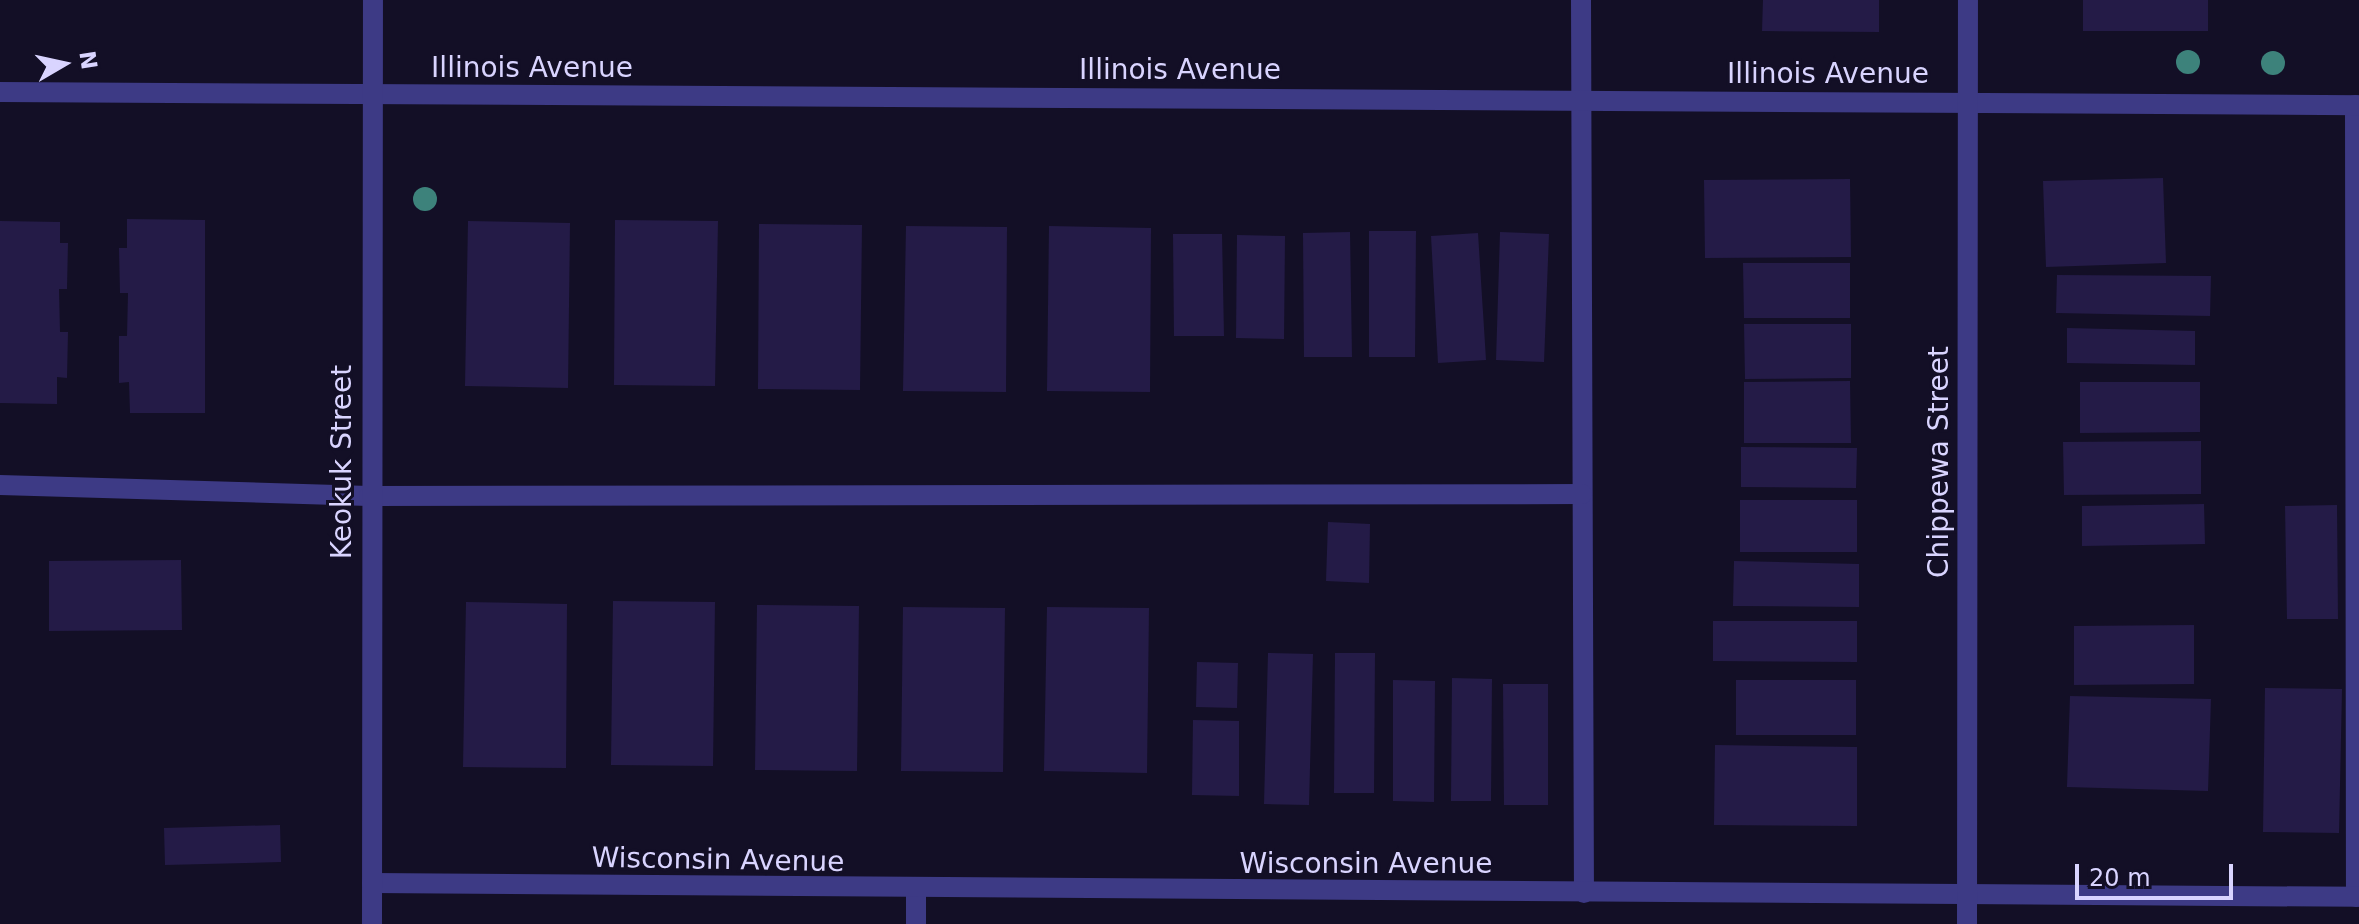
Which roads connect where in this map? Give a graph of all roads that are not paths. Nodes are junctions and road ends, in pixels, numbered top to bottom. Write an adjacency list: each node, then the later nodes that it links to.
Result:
1 (373, 0): 5 (street, Keokuk Street)
2 (1581, 0): 6 (street)
3 (1968, 0): 7 (street, Chippewa Street)
4 (0, 92): 5 (street, Illinois Avenue)
5 (375, 95): 6 (street, Illinois Avenue); 11 (street, Keokuk Street)
6 (1581, 100): 7 (street, Illinois Avenue); 10 (street)
7 (1968, 102): 8 (street, Illinois Avenue); 16 (street, Chippewa Street)
8 (2357, 105): 12 (street)
9 (0, 485): 11 (street)
10 (1582, 494): 11 (street); 15 (street)
11 (369, 496): 13 (street, Keokuk Street)
12 (2357, 506): 17 (street)
13 (372, 883): 14 (street, Wisconsin Avenue); 18 (street, Keokuk Street)
14 (916, 890): 15 (street, Wisconsin Avenue); 19 (street)
15 (1584, 893): 16 (street, Wisconsin Avenue)
16 (1967, 895): 17 (street, Wisconsin Avenue); 20 (street, Chippewa Street)
17 (2358, 897)
18 (372, 924)
19 (916, 924)
20 (1967, 924)

